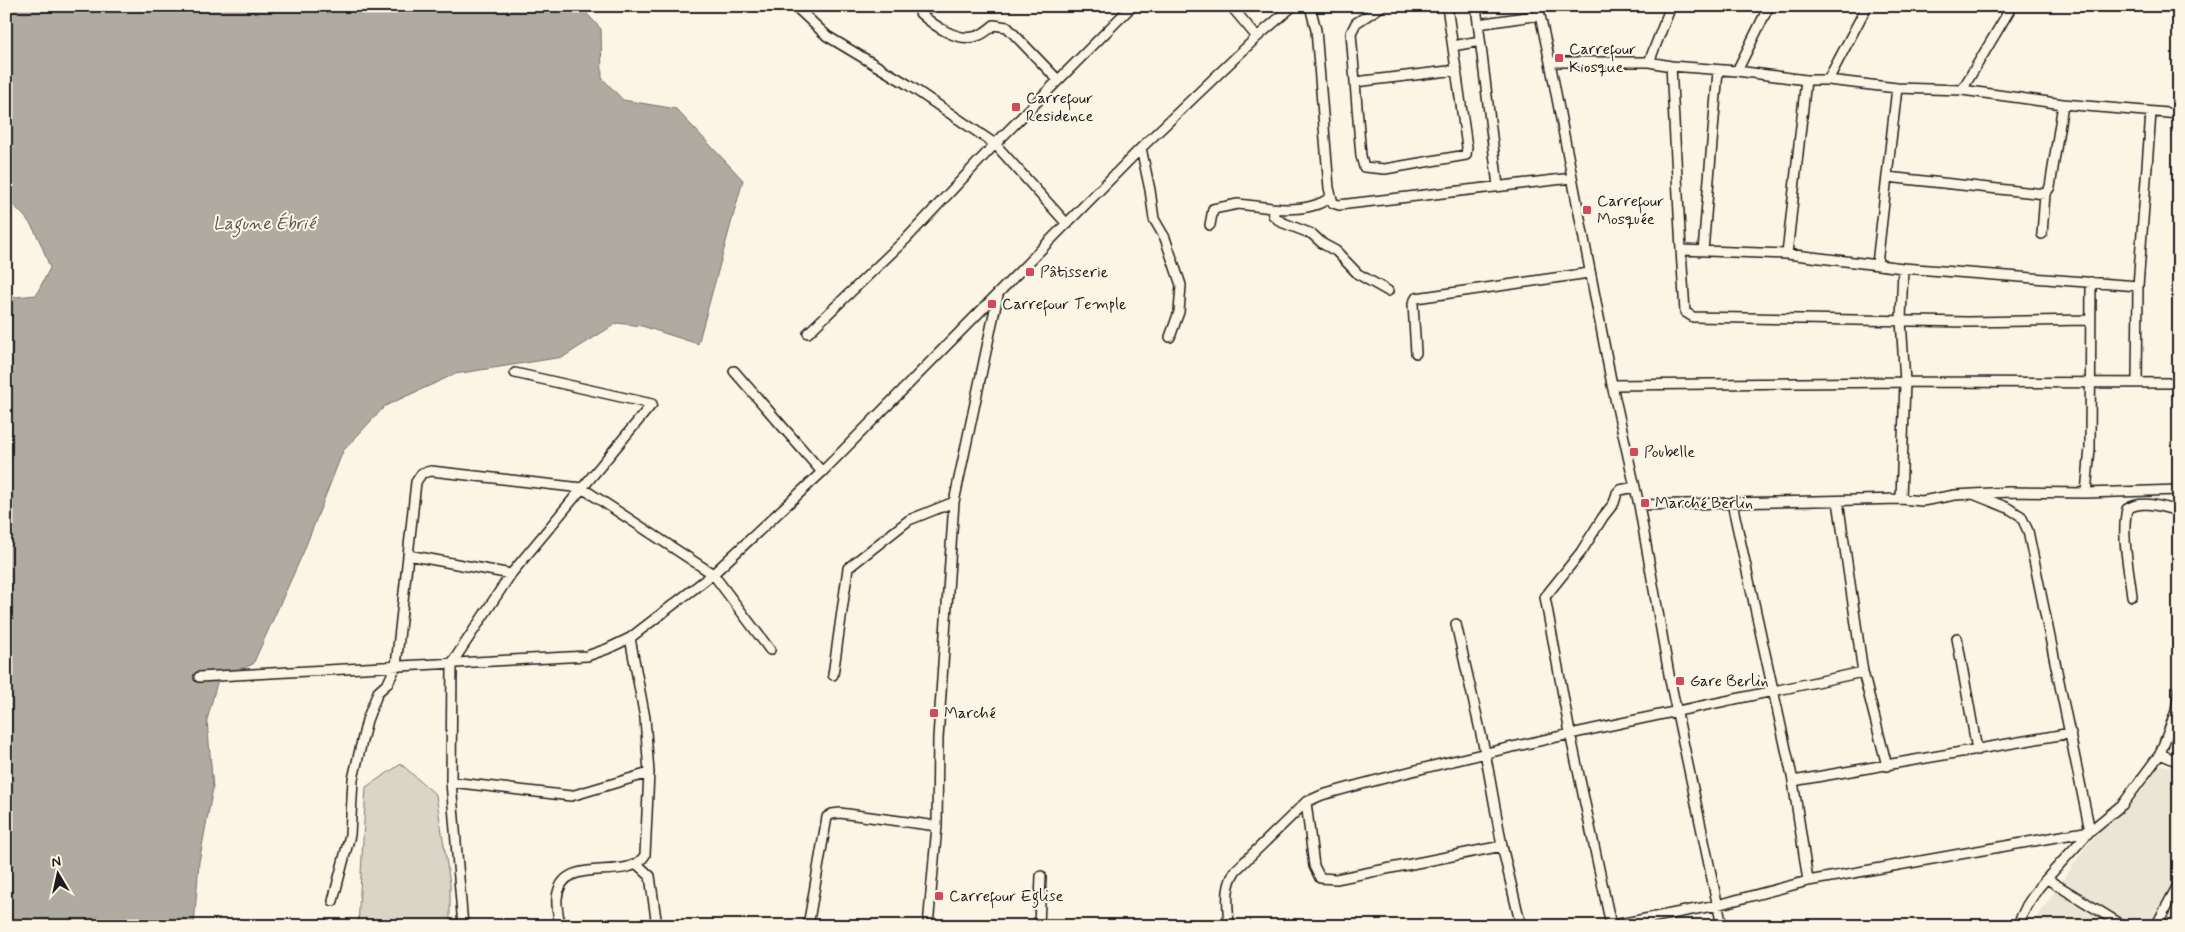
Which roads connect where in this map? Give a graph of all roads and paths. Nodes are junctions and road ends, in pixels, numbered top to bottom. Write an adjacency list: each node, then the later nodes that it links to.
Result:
1 (794, 6): 34 (street)
2 (1132, 6): 25 (street)
3 (1231, 6): 16 (street)
4 (1293, 6): 16 (street)
5 (1310, 6): 40 (street)
6 (1382, 6): 28 (street)
7 (1447, 6): 18 (street)
8 (1476, 6): 15 (street)
9 (1671, 6): 20 (street)
10 (1769, 6): 24 (street)
11 (1867, 6): 27 (street)
12 (2012, 6): 30 (street)
13 (1539, 11): 15 (street); 19 (street)
14 (920, 12): 25 (street)
15 (1478, 24): 17 (street)
16 (1257, 37): 35 (street)
17 (1480, 41): 18 (street); 38 (street)
18 (1454, 46): 22 (street)
19 (1550, 62): 20 (street); 37 (street)
20 (1649, 62): 21 (street)
21 (1671, 66): 23 (street); 45 (street)
22 (1457, 70): 28 (street); 28 (street)
23 (1718, 71): 24 (street); 46 (street)
24 (1737, 71): 26 (street)
25 (1058, 80): 34 (street)
26 (1806, 80): 27 (street); 47 (street)
27 (1828, 80): 29 (street)
28 (1355, 82)
29 (1897, 88): 30 (street); 36 (street)
30 (1962, 90): 31 (street)
31 (2063, 104): 32 (street); 39 (street)
32 (2151, 113): 33 (street); 52 (street)
33 (2179, 114)
34 (995, 144): 42 (street); 57 (street)
35 (1141, 148): 42 (street); 58 (street)
36 (1887, 177): 39 (street); 48 (street)
37 (1572, 178): 38 (street); 50 (street)
38 (1498, 186): 40 (street)
39 (2045, 194): 44 (street)
40 (1331, 198): 41 (street)
41 (1272, 208): 43 (street); 53 (street)
42 (1067, 224): 54 (street)
43 (1210, 225)
44 (2042, 234)
45 (1681, 250): 46 (street); 55 (street)
46 (1703, 251): 47 (street)
47 (1787, 254): 48 (street)
48 (1877, 264): 49 (street)
49 (1903, 268): 51 (street); 55 (street)
50 (1589, 273): 59 (street); 66 (street)
51 (2091, 282): 52 (street); 56 (street)
52 (2138, 286): 64 (street)
53 (1388, 291)
54 (998, 294): 67 (street); 75 (street)
55 (1901, 320): 56 (street); 62 (street)
56 (2090, 320): 63 (street)
57 (808, 332)
58 (1170, 337)
59 (1416, 353)
60 (734, 371): 67 (street)
61 (515, 373): 69 (street)
62 (1905, 382): 63 (street); 66 (street); 73 (street)
63 (2089, 382): 64 (street); 71 (street)
64 (2137, 383): 65 (street)
65 (2179, 383)
66 (1612, 385): 68 (street)
67 (822, 472): 81 (street)
68 (1635, 487): 77 (street); 96 (street)
69 (582, 488): 79 (street); 80 (street); 81 (street)
70 (2179, 490): 71 (street)
71 (2086, 493): 72 (street)
72 (1973, 494): 73 (street); 97 (street)
73 (1901, 499): 74 (street)
74 (1838, 501): 76 (street); 89 (street)
75 (954, 502): 90 (street); 107 (street)
76 (1732, 503): 77 (street); 93 (street)
77 (1639, 505): 94 (street)
78 (2179, 511): 82 (street)
79 (408, 555): 80 (street); 88 (street)
80 (511, 574): 87 (street)
81 (713, 574): 84 (street); 86 (street)
82 (2132, 596)
83 (1456, 624): 99 (street)
84 (630, 638): 87 (street); 103 (street)
85 (1957, 638): 98 (street)
86 (770, 650)
87 (452, 663): 88 (street); 105 (street)
88 (396, 666): 91 (street); 115 (street)
89 (1863, 672): 93 (street); 102 (street)
90 (833, 675)
91 (199, 677)
92 (2179, 690): 95 (street)
93 (1774, 691): 94 (street); 104 (street)
94 (1676, 710): 96 (street); 116 (street)
95 (2177, 712): 100 (street)
96 (1570, 733): 99 (street); 117 (street)
97 (2071, 733): 98 (street); 108 (street)
98 (1977, 750): 102 (street)
99 (1485, 752): 106 (street); 109 (street)
100 (2160, 754): 101 (street); 108 (street)
101 (2179, 762)
102 (1887, 766): 104 (street)
103 (649, 773): 105 (street); 110 (street)
104 (1793, 781): 113 (street)
105 (451, 782): 118 (street)
106 (1306, 802): 109 (street); 124 (street)
107 (936, 826): 121 (street); 122 (street)
108 (2090, 831): 112 (street); 113 (street)
109 (1502, 846): 125 (street)
110 (637, 864): 119 (street); 120 (street)
111 (1041, 876): 123 (street)
112 (2046, 879): 127 (street); 128 (street)
113 (1808, 881): 116 (street)
114 (2179, 883): 129 (street)
115 (333, 901)
116 (1717, 906): 117 (street); 126 (street)
117 (1610, 925)
118 (463, 926)
119 (560, 926)
120 (657, 926)
121 (808, 926)
122 (928, 926)
123 (1039, 926)
124 (1230, 926)
125 (1521, 926)
126 (1722, 926)
127 (2017, 926)
128 (2124, 926)
129 (2156, 926)

